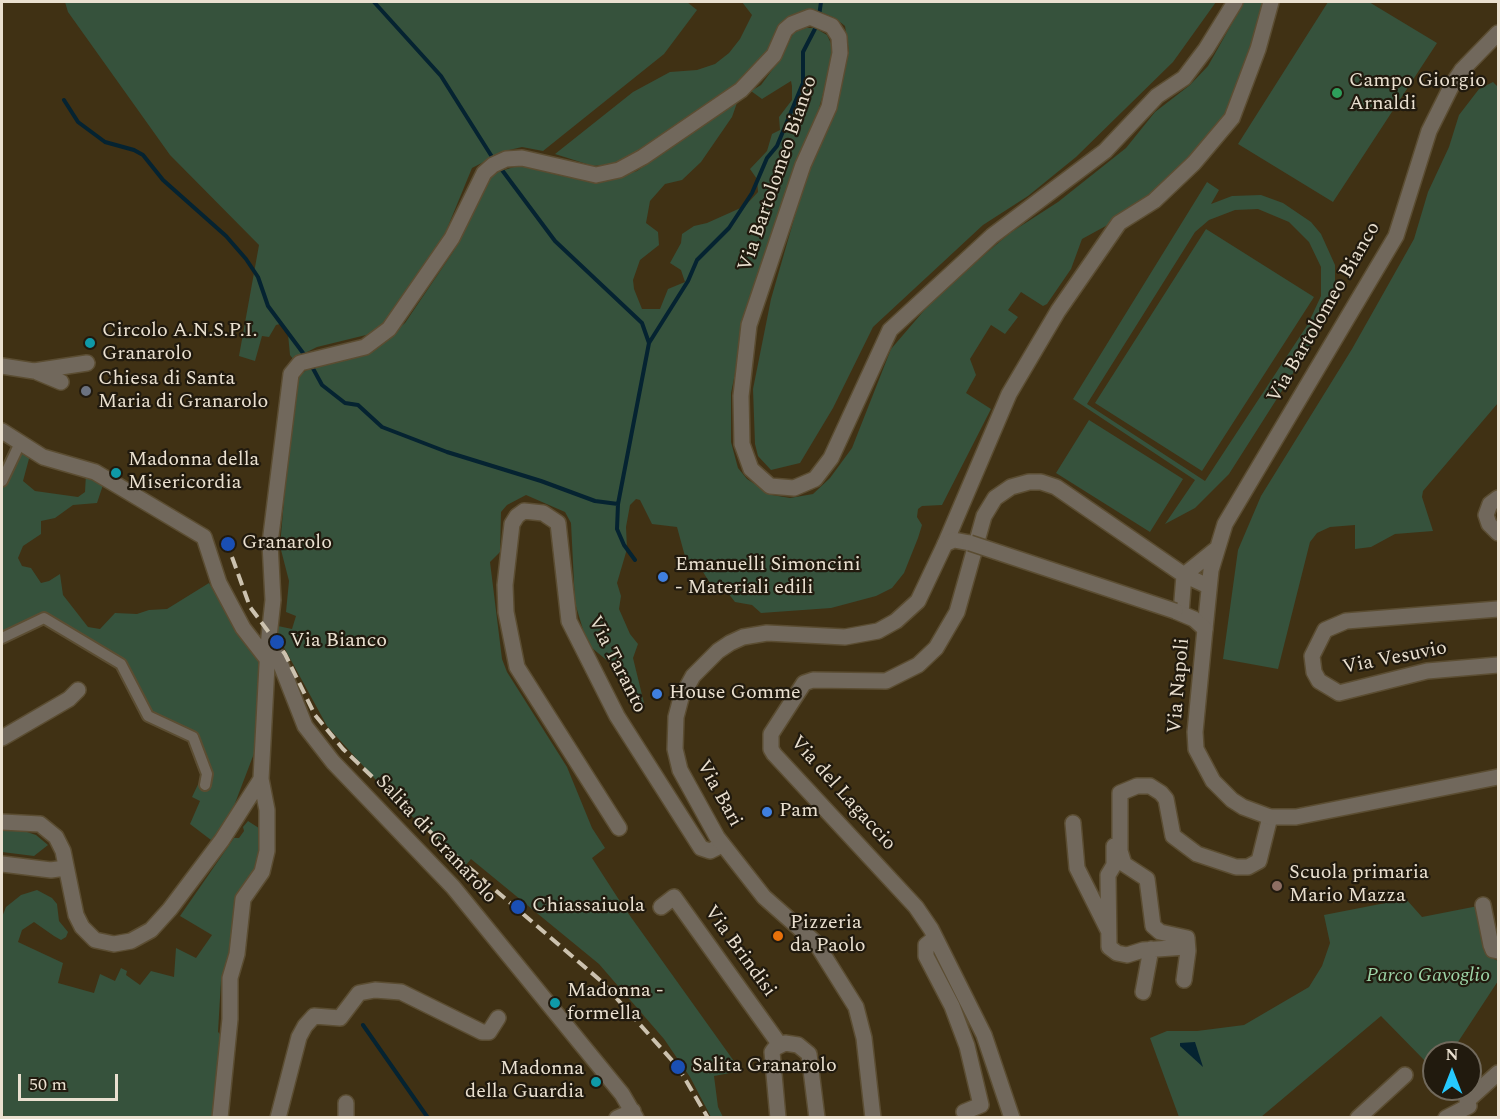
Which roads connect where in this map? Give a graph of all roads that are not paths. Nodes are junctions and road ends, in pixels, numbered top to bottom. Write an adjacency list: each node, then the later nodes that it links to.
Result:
1 (1234, 2): 21 (street, Via Bartolomeo Bianco)
2 (1271, 2): 13 (street)
3 (1498, 33): 14 (street, Via Bartolomeo Bianco)
4 (87, 363): 6 (street)
5 (2, 366): 6 (street)
6 (34, 371): 7 (street)
7 (61, 382)
8 (2, 431): 9 (street, Salita di Granarolo)
9 (20, 443): 10 (street); 21 (street, Salita di Granarolo)
10 (2, 481)
11 (1498, 498): 12 (street)
12 (1498, 533)
13 (945, 544): 18 (street, Via Napoli, bridge); 33 (street, Via Bari)
14 (1215, 550): 15 (street, Via Bartolomeo Bianco); 16 (street, Via Bartolomeo Bianco)
15 (1184, 575): 16 (street, Via del Lagaccio); 18 (street); 39 (street, Via del Lagaccio)
16 (1208, 586): 19 (street, Via Bartolomeo Bianco)
17 (1498, 609): 22 (street, Via Vesuvio)
18 (1178, 612): 19 (street, Via Napoli)
19 (1205, 629): 29 (street, Via Napoli)
20 (2, 638): 27 (street)
21 (268, 653): 26 (street, Via Bartolomeo Bianco); 51 (street, Salita di Granarolo)
22 (1498, 665)
23 (78, 690): 24 (street)
24 (2, 738)
25 (1498, 777): 29 (street, Via Napoli)
26 (261, 779): 35 (street, Via Bartolomeo Bianco); 52 (street)
27 (205, 785)
28 (1113, 801): 38 (street)
29 (1270, 817): 40 (street)
30 (2, 822): 35 (street, Via Bartolomeo Bianco)
31 (1073, 823): 38 (street)
32 (619, 828): 33 (street, Via Taranto)
33 (722, 845): 57 (street, Via Bari)
34 (2, 864): 35 (street)
35 (65, 868)
36 (1483, 905): 42 (street)
37 (661, 907): 46 (street, Via Brindisi)
38 (1109, 933): 41 (street)
39 (935, 938): 50 (street); 58 (street, Via del Lagaccio)
40 (1186, 947): 41 (street); 43 (street)
41 (1151, 949): 44 (street)
42 (1498, 951)
43 (1184, 980)
44 (1143, 992)
45 (498, 1018): 53 (street)
46 (780, 1045): 55 (street); 56 (street)
47 (1498, 1073): 49 (street)
48 (1405, 1075): 59 (street)
49 (1468, 1103): 60 (street); 61 (street)
50 (964, 1112)
51 (634, 1114): 54 (street, Salita di Granarolo)
52 (220, 1118)
53 (278, 1118)
54 (617, 1118)
55 (778, 1118)
56 (817, 1118)
57 (873, 1118)
58 (1012, 1118)
59 (1358, 1118)
60 (1440, 1118)
61 (1446, 1118)

